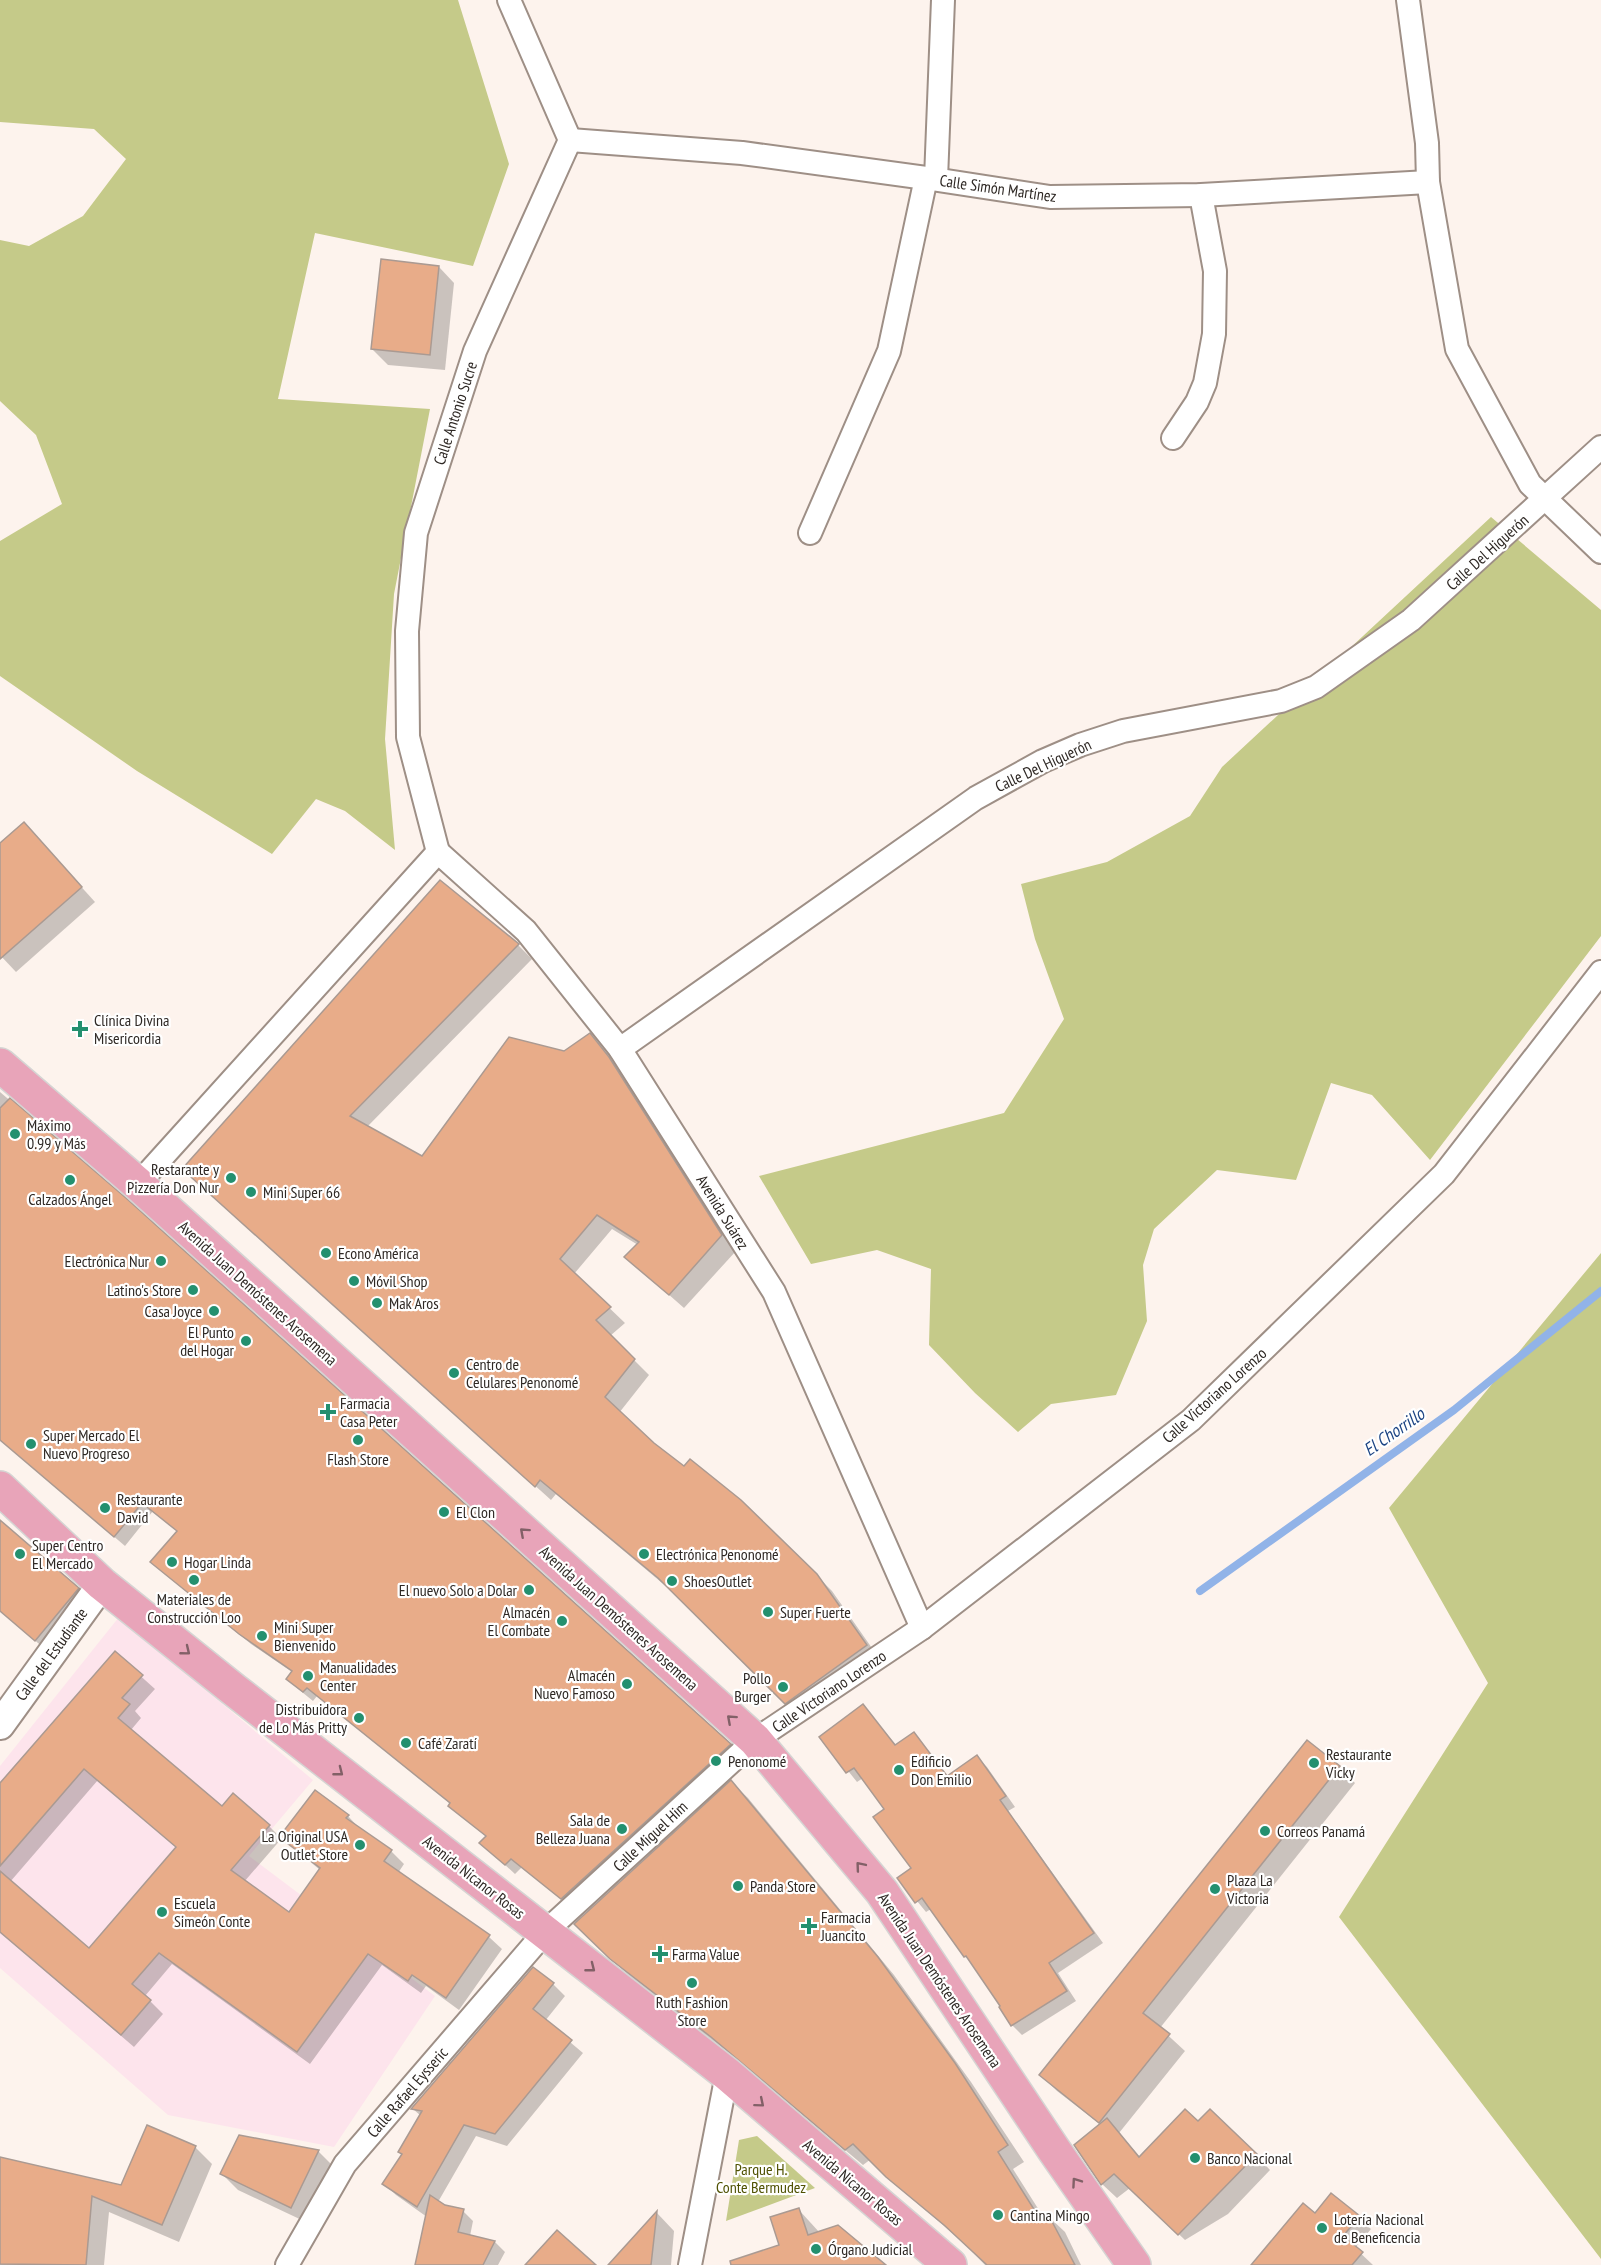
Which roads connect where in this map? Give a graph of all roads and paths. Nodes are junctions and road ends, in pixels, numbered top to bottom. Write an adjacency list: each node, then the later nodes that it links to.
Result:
1 (509, 0): 4 (street)
2 (943, 0): 5 (street)
3 (1408, 0): 6 (street)
4 (570, 140): 5 (street, Calle Simón Martínez); 13 (street, Calle Antonio Sucre)
5 (931, 178): 7 (street, Calle Simón Martínez); 11 (street)
6 (1428, 182): 7 (street, Calle Simón Martínez); 10 (street)
7 (1201, 195): 8 (street)
8 (1173, 438)
9 (1601, 447): 10 (street, Calle Del Higuerón)
10 (1546, 499): 12 (street); 15 (street, Calle Del Higuerón)
11 (810, 533)
12 (1601, 552)
13 (438, 852): 15 (street, Avenida Suárez); 17 (street)
14 (1601, 972): 20 (street, Calle Victoriano Lorenzo)
15 (620, 1049): 20 (street, Avenida Suárez)
16 (0, 1065): 17 (main road, Avenida Juan Demóstenes Arosemena)
17 (138, 1184): 22 (main road, Avenida Juan Demóstenes Arosemena, one-way to 17)
18 (0, 1488): 19 (main road, Avenida Nicanor Rosas)
19 (102, 1584): 21 (street, Calle del Estudiante); 23 (main road, Avenida Nicanor Rosas, one-way to 23)
20 (922, 1628): 22 (street, Calle Victoriano Lorenzo)
21 (0, 1725)
22 (755, 1740): 23 (street, Calle Miguel Him); 28 (main road, Avenida Juan Demóstenes Arosemena, one-way to 22)
23 (545, 1932): 24 (main road, Avenida Nicanor Rosas, one-way to 24); 25 (street, Calle Rafael Eysseric)
24 (727, 2074): 26 (street); 27 (main road, Avenida Nicanor Rosas, one-way to 27)
25 (287, 2265)
26 (690, 2265)
27 (950, 2265)
28 (1134, 2265)

